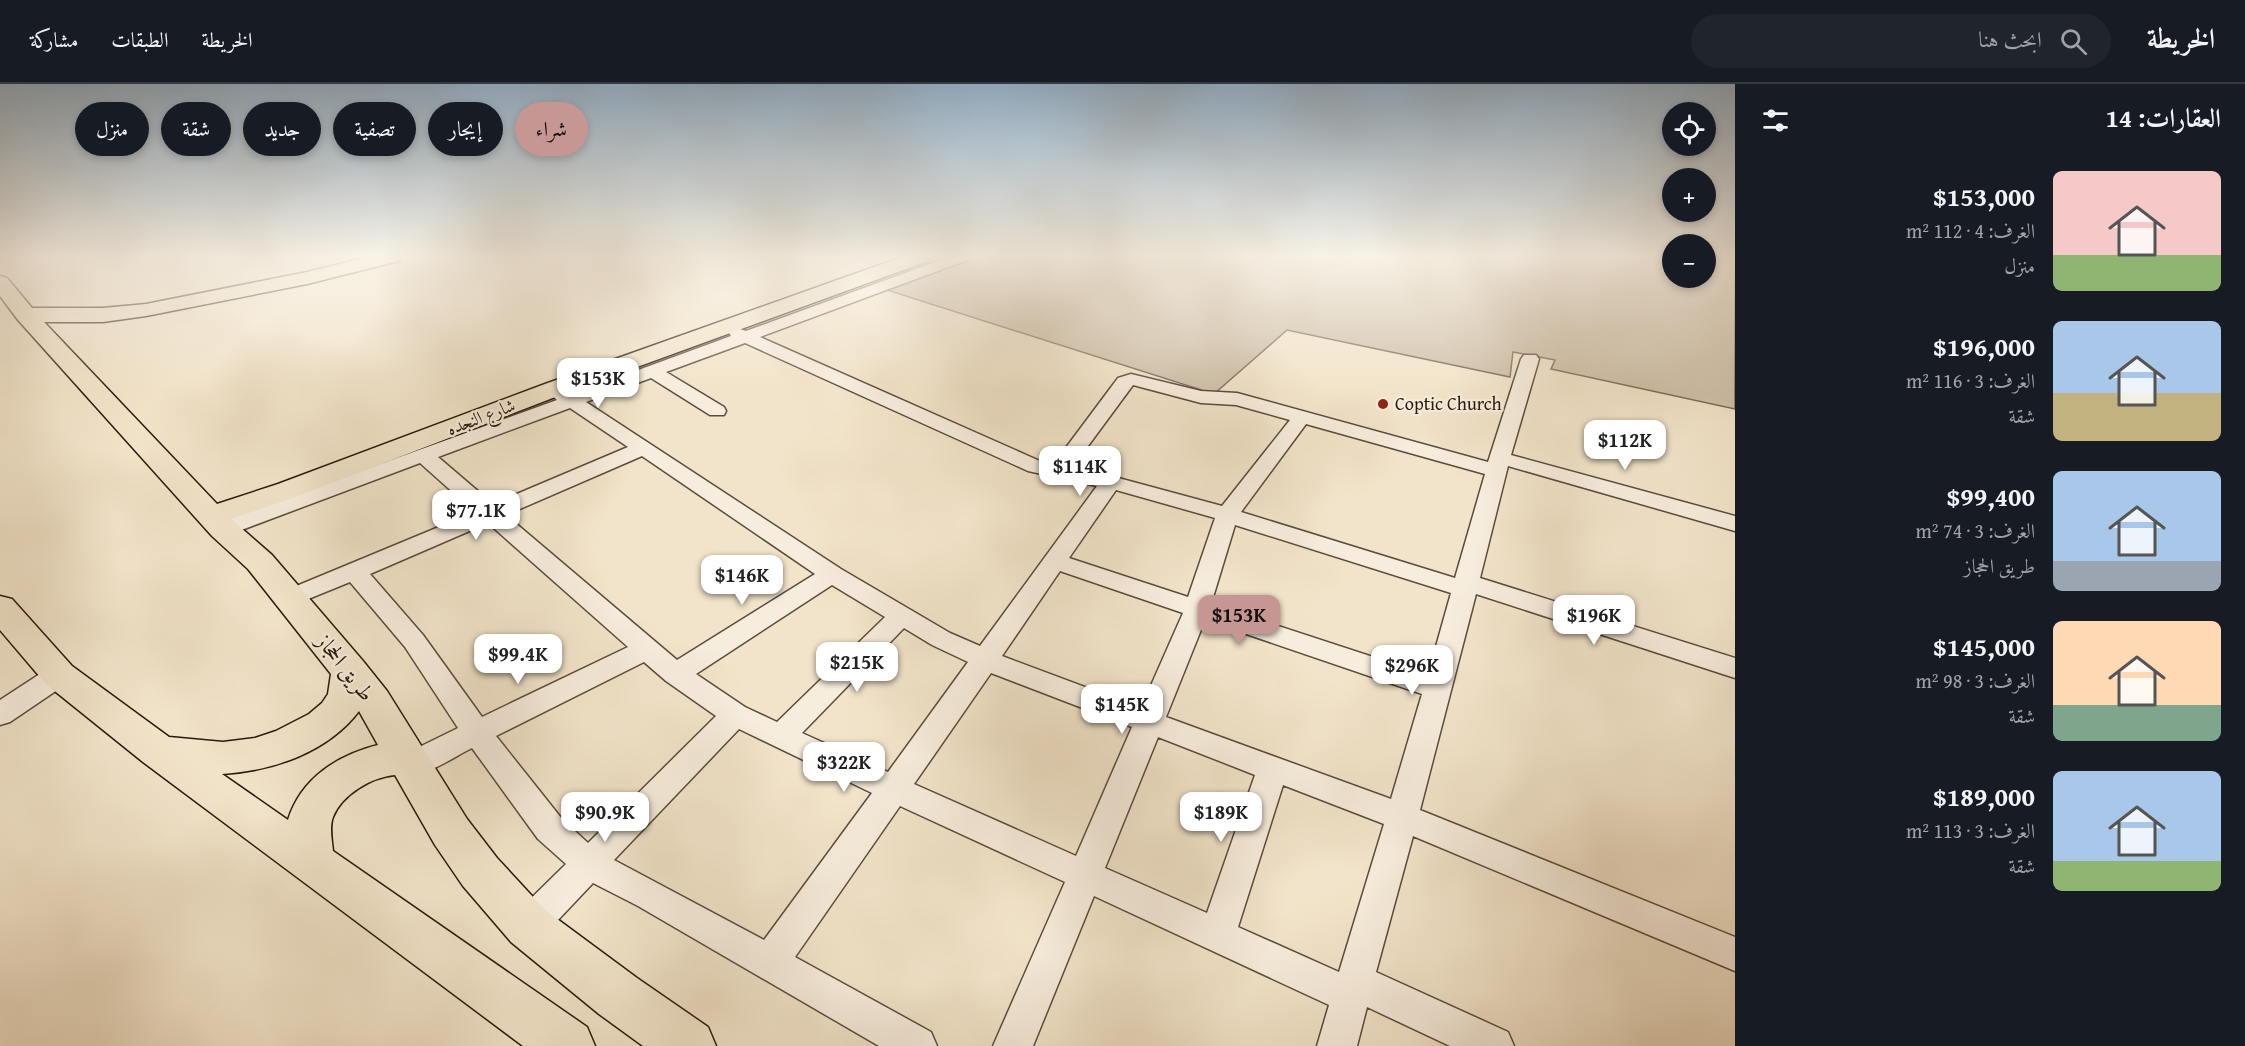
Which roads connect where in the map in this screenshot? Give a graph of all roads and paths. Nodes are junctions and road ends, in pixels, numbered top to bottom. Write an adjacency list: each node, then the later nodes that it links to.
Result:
1 (16, 302): 5 (main road, طريق الحجاز)
2 (187, 302): 5 (main road)
3 (809, 302): 6 (main road, شارع النجده)
4 (826, 302): 6 (street)
5 (26, 315): 19 (main road, طريق الحجاز)
6 (734, 332): 8 (street); 9 (main road, شارع النجده); 15 (street)
7 (1530, 359): 14 (street)
8 (651, 370): 9 (street); 10 (street)
9 (562, 395): 12 (street); 13 (street); 19 (main road, شارع النجده)
10 (717, 411)
11 (1302, 417): 14 (street); 15 (street); 18 (street)
12 (644, 448): 17 (street); 23 (street)
13 (423, 455): 17 (street); 19 (street)
14 (1498, 464): 20 (street); 24 (street)
15 (1058, 473): 16 (street)
16 (1111, 482): 18 (street); 21 (street)
17 (490, 513): 22 (street); 29 (street)
18 (1227, 515): 24 (street); 27 (street)
19 (217, 523): 25 (main road, طريق الحجاز)
20 (1735, 524)
21 (1054, 561): 27 (street); 30 (street)
22 (354, 571): 25 (street); 39 (street)
23 (832, 574): 28 (street); 33 (street)
24 (1465, 586): 31 (street); 35 (street)
25 (291, 598): 32 (main road, طريق الحجاز)
26 (0, 607): 34 (main road)
27 (1197, 609): 35 (street); 38 (street)
28 (901, 616): 30 (street); 40 (street)
29 (647, 649): 33 (street); 39 (street)
30 (984, 660): 38 (street); 44 (street)
31 (1735, 668)
32 (350, 670): 41 (main road); 42 (main road, طريق الحجاز)
33 (676, 674): 37 (street)
34 (59, 675): 36 (street); 41 (main road)
35 (1438, 689): 45 (street)
36 (0, 714)
37 (735, 715): 40 (street); 47 (street)
38 (1150, 720): 43 (street); 48 (street)
39 (476, 731): 42 (street); 47 (street)
40 (780, 737): 44 (street)
41 (158, 752): 46 (main road)
42 (408, 761): 46 (main road); 49 (main road, طريق الحجاز)
43 (1273, 768): 45 (street); 50 (street)
44 (892, 788): 48 (street); 52 (street)
45 (1402, 817): 51 (street); 53 (street)
46 (312, 862): 54 (main road)
47 (590, 864): 49 (street); 52 (street)
48 (1085, 876): 50 (street); 57 (street)
49 (528, 926): 55 (main road, طريق الحجاز)
50 (1217, 935): 53 (street)
51 (1735, 954)
52 (770, 963): 56 (street)
53 (1354, 989): 58 (street); 59 (street)
54 (568, 1046)
55 (689, 1046)
56 (916, 1046)
57 (1013, 1046)
58 (1337, 1046)
59 (1494, 1046)

